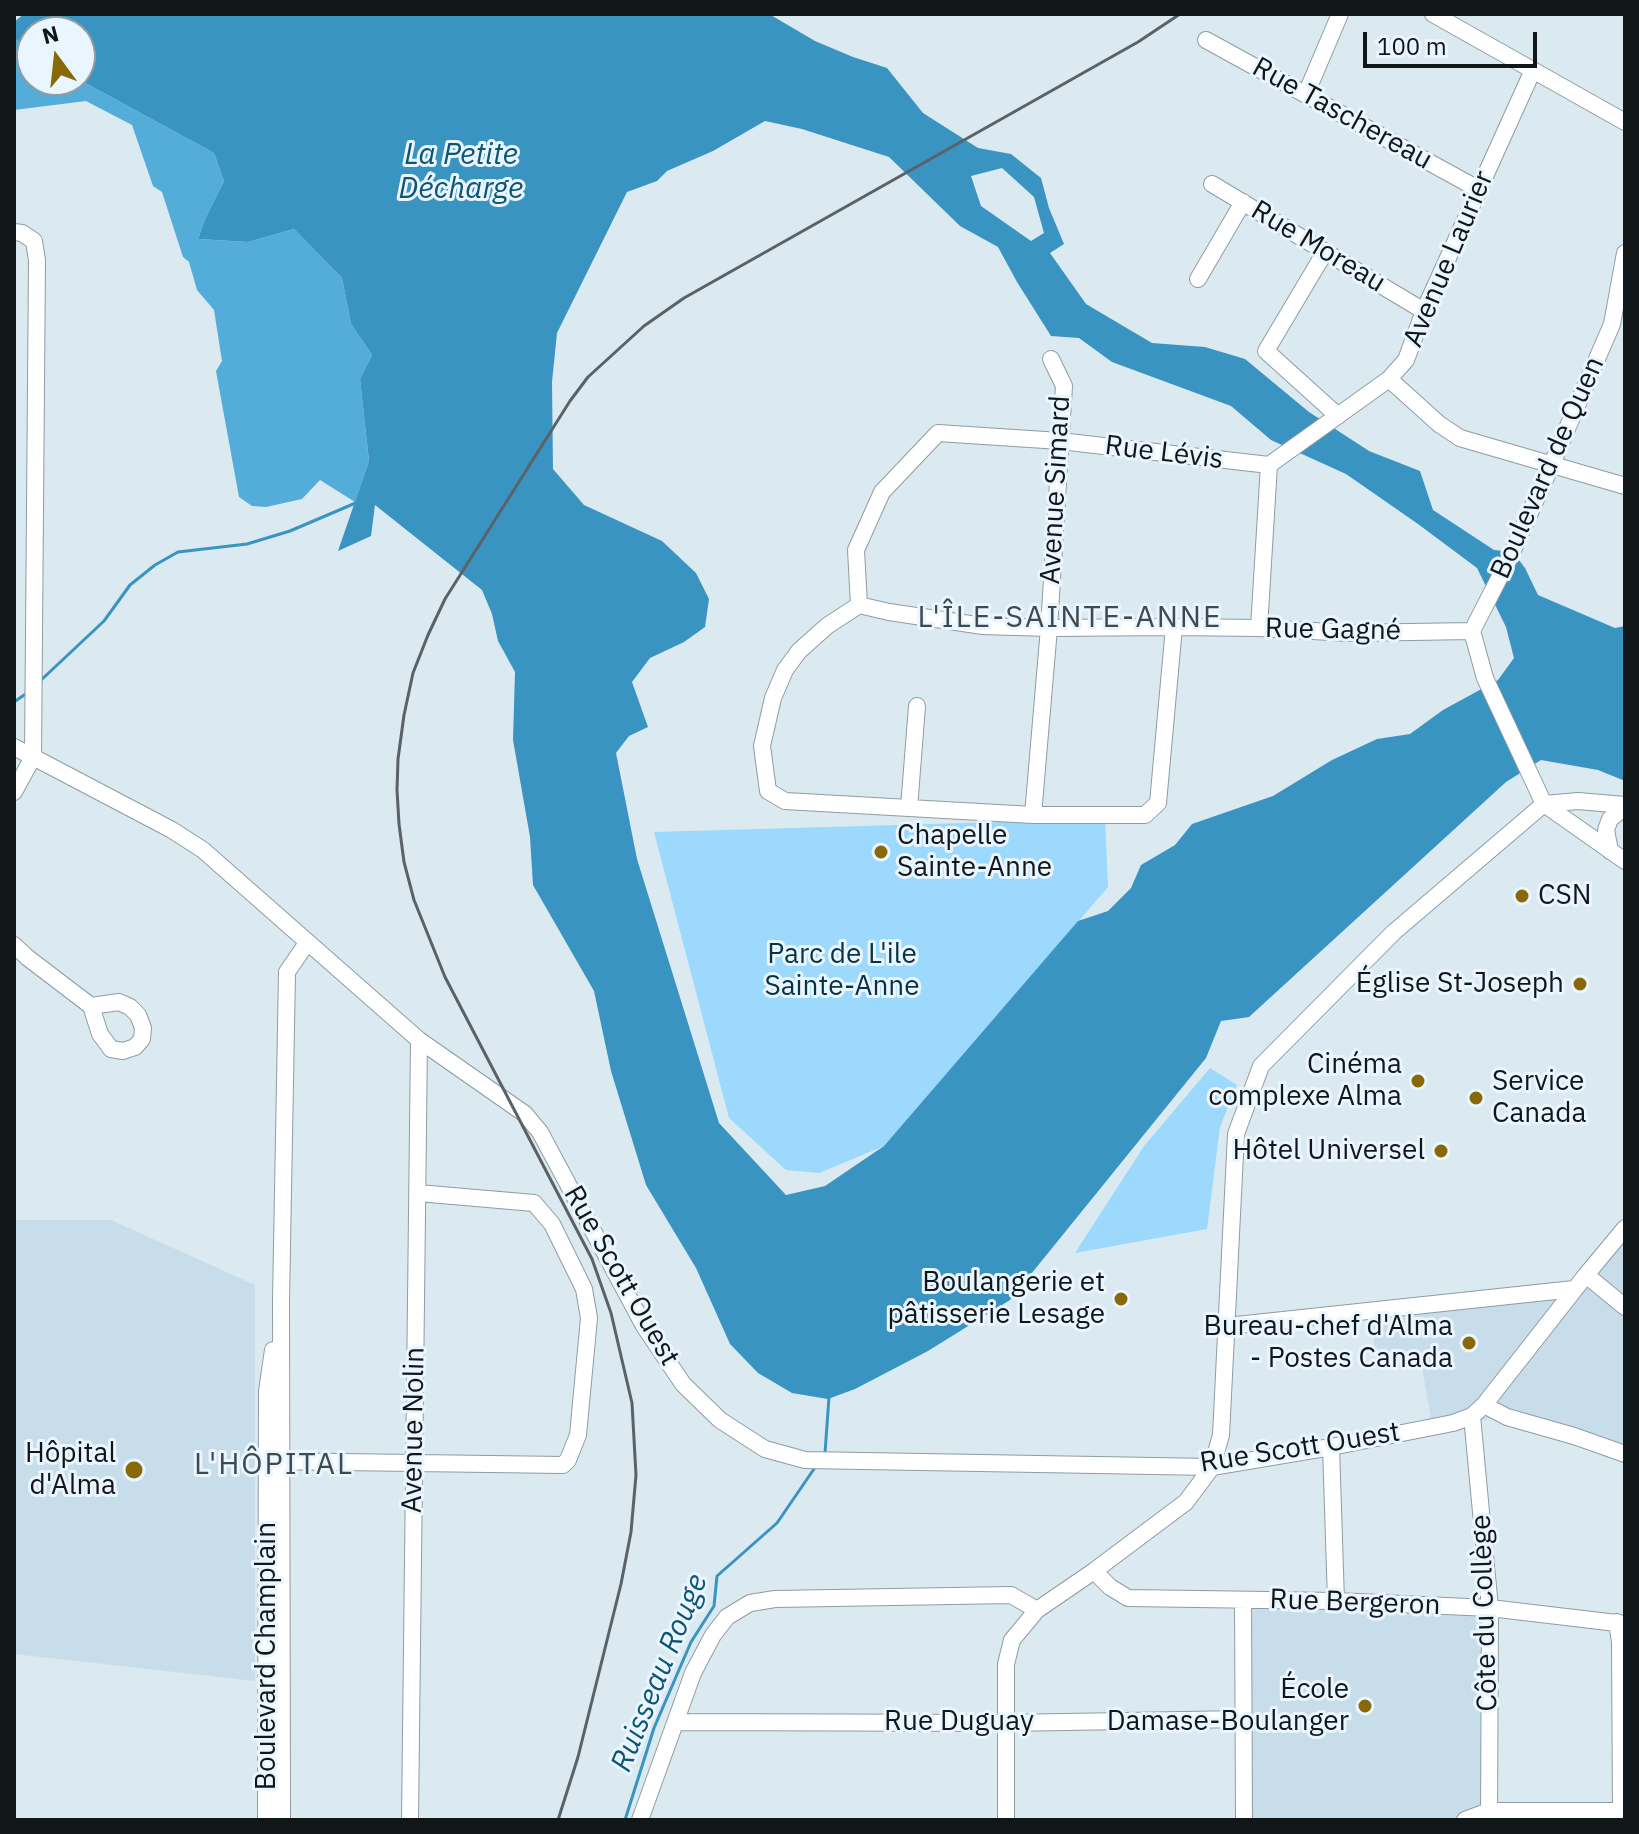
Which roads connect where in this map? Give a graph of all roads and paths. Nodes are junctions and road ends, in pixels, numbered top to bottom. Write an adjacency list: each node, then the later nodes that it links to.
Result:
1 (1340, 14): 5 (street)
2 (1433, 14): 4 (street)
3 (1206, 40): 5 (street, Rue Taschereau)
4 (1533, 70): 6 (street); 8 (street, Avenue Laurier)
5 (1306, 94): 8 (street, Rue Taschereau)
6 (1625, 122)
7 (1212, 184): 9 (street, Rue Moreau)
8 (1478, 189): 14 (street, Avenue Laurier)
9 (1243, 202): 11 (street, Rue Moreau); 13 (street)
10 (14, 232): 29 (street)
11 (1325, 252): 14 (street, Rue Moreau); 17 (street)
12 (1625, 253): 20 (street, Boulevard de Quen)
13 (1198, 279)
14 (1424, 311): 16 (street, Avenue Laurier)
15 (1051, 359): 18 (street, Avenue Simard)
16 (1389, 379): 17 (street, Avenue Laurier); 20 (street)
17 (1338, 416): 19 (street, Avenue Laurier)
18 (1060, 441): 19 (street, Rue Lévis); 22 (street, Rue Lévis); 25 (street, Avenue Simard)
19 (1276, 461): 26 (street)
20 (1551, 466): 21 (street); 23 (street, Boulevard de Quen)
21 (1625, 486)
22 (859, 605): 25 (street, Rue Gagné); 33 (street)
23 (1476, 623): 26 (street, Rue Gagné); 31 (street)
24 (1174, 627): 25 (street, Rue Gagné); 26 (street, Rue Gagné); 34 (street)
25 (1049, 628): 34 (street, Avenue Simard)
26 (1259, 628)
27 (917, 706): 33 (street)
28 (14, 747): 29 (street, Rue Scott Ouest)
29 (33, 757): 30 (street); 37 (street, Rue Scott Ouest)
30 (14, 792)
31 (1540, 797): 32 (street); 35 (street); 46 (street)
32 (1625, 806): 35 (street)
33 (909, 808): 34 (street)
34 (1033, 815)
35 (1610, 851): 36 (street)
36 (1625, 861)
37 (307, 943): 40 (street, Rue Scott Ouest); 50 (street, Boulevard Champlain)
38 (14, 945): 39 (street)
39 (91, 1006)
40 (419, 1040): 41 (street, Avenue Nolin); 52 (street, Rue Scott Ouest)
41 (418, 1193): 51 (street, Avenue Nolin); 51 (street)
42 (1625, 1228): 43 (street)
43 (1586, 1275): 44 (street); 45 (street)
44 (1574, 1289): 46 (street); 47 (street)
45 (1625, 1307)
46 (1227, 1326): 52 (street)
47 (1478, 1410): 48 (street, Rue Scott Ouest); 49 (street); 56 (street, Côte du Collège)
48 (1331, 1447): 52 (street, Rue Scott Ouest); 55 (street)
49 (1625, 1454)
50 (274, 1462): 51 (street); 64 (street, Boulevard Champlain); 65 (street, Boulevard Champlain)
51 (413, 1464): 66 (street, Avenue Nolin)
52 (1212, 1467): 53 (street)
53 (1094, 1571): 54 (street, Rue Bergeron); 57 (street)
54 (1243, 1600): 55 (street, Rue Bergeron); 59 (street)
55 (1336, 1601): 56 (street, Rue Bergeron)
56 (1490, 1608): 58 (street, Rue Bergeron); 63 (street, Côte du Collège)
57 (1037, 1610): 60 (street); 61 (street)
58 (1621, 1623): 62 (street)
59 (1243, 1719): 61 (street, Rue Duguay); 69 (street)
60 (676, 1722): 61 (street, Rue Duguay); 67 (street)
61 (1006, 1723): 68 (street)
62 (1623, 1811): 63 (street)
63 (1489, 1815): 70 (street)
64 (266, 1820)
65 (282, 1820)
66 (410, 1820)
67 (640, 1820)
68 (1006, 1820)
69 (1244, 1820)
70 (1465, 1820)

